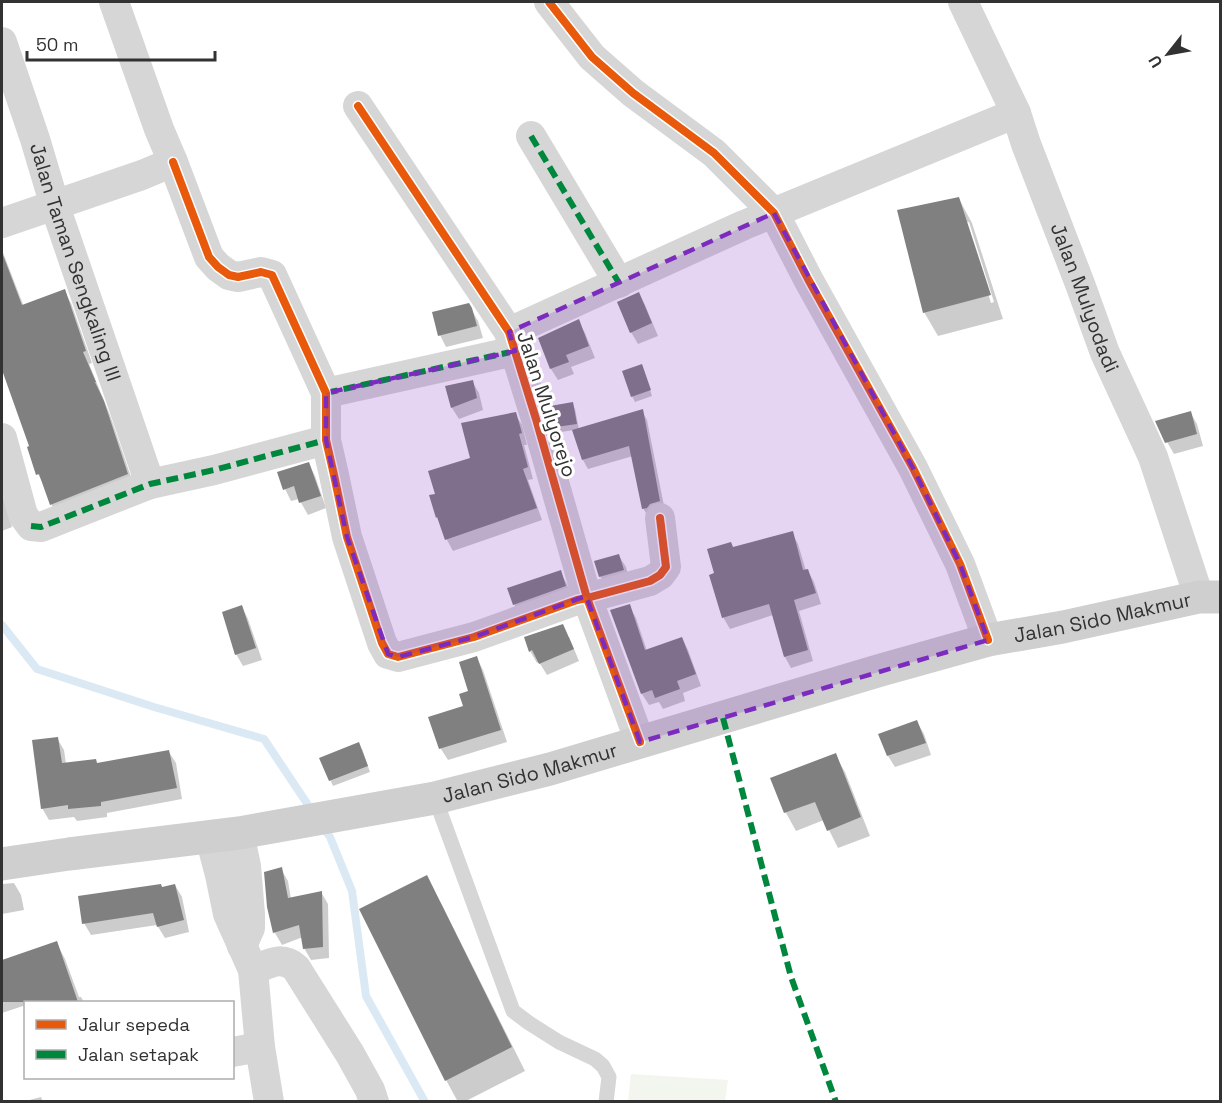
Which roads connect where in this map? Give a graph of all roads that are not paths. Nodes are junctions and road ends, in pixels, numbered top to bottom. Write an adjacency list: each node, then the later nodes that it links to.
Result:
1 (114, 2): 8 (street)
2 (549, 2): 10 (street)
3 (963, 2): 6 (street, Jalan Mulyodadi)
4 (2, 42): 9 (street, Jalan Taman Sengkaling III)
5 (358, 106): 13 (street, Jalan Mulyorejo)
6 (1016, 112): 10 (street); 19 (street, Jalan Mulyodadi)
7 (531, 136): 12 (street)
8 (173, 162): 9 (street); 14 (street)
9 (55, 206): 11 (street); 17 (street, Jalan Taman Sengkaling III)
10 (764, 217): 12 (street); 21 (street)
11 (2, 223)
12 (619, 283): 13 (street)
13 (512, 342): 14 (street); 20 (street, Jalan Mulyorejo)
14 (326, 393): 16 (street)
15 (2, 438): 17 (street)
16 (326, 440): 17 (street); 20 (street)
17 (150, 484)
18 (660, 518): 20 (street)
19 (1210, 597): 21 (main road, Jalan Sido Makmur)
20 (587, 598): 22 (street, Jalan Mulyorejo)
21 (988, 640): 22 (main road, Jalan Sido Makmur)
22 (640, 742): 23 (main road, Jalan Sido Makmur)
23 (435, 798): 24 (main road, Jalan Sido Makmur); 30 (lane)
24 (224, 835): 25 (main road, Jalan Sido Makmur); 26 (street)
25 (2, 864)
26 (247, 958): 27 (street); 29 (street)
27 (246, 1050): 28 (street)
28 (269, 1101)
29 (374, 1101)
30 (606, 1101)

